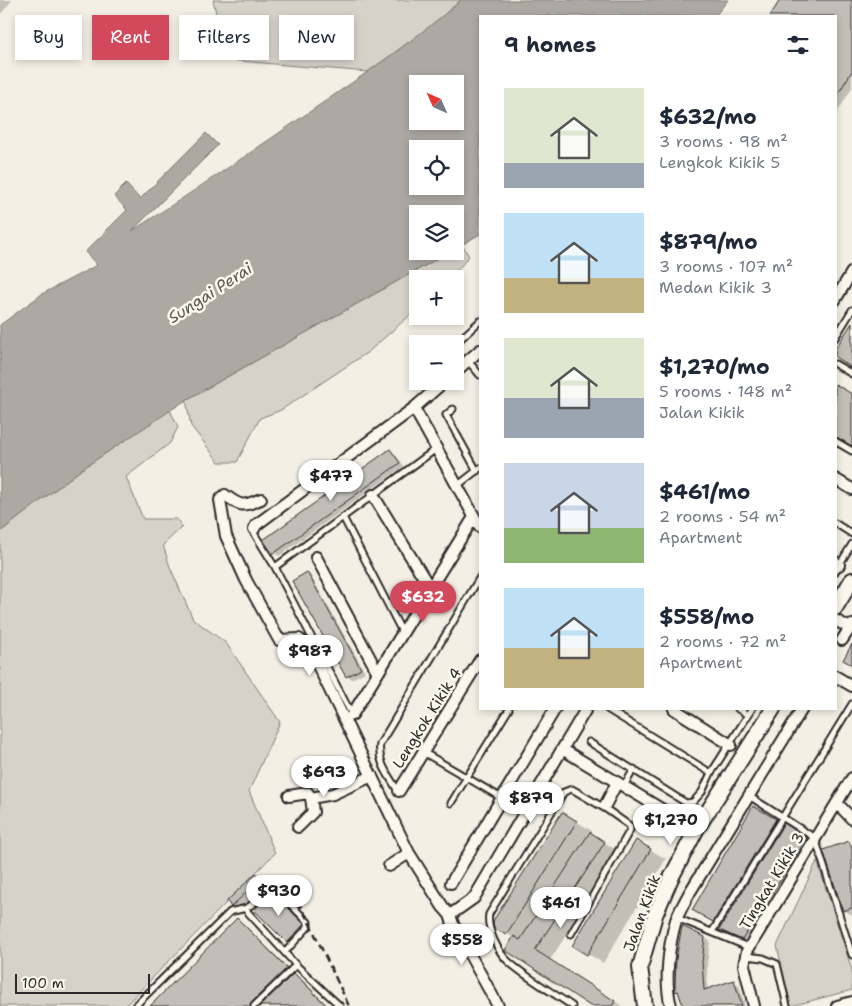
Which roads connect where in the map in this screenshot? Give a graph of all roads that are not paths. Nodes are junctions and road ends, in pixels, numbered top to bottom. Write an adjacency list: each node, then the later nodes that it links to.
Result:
1 (852, 272): 2 (street)
2 (849, 284): 3 (street)
3 (837, 298)
4 (852, 310): 6 (lane)
5 (479, 322): 7 (lane)
6 (837, 335)
7 (464, 336)
8 (479, 351): 9 (street)
9 (468, 361): 10 (street); 12 (lane)
10 (464, 364)
11 (837, 365): 13 (lane)
12 (479, 373)
13 (852, 374)
14 (434, 390): 15 (street)
15 (414, 408): 18 (street); 30 (street)
16 (453, 410): 20 (lane)
17 (837, 442): 19 (lane)
18 (436, 449): 22 (street); 24 (lane)
19 (852, 451)
20 (478, 469): 22 (lane)
21 (837, 479): 23 (street)
22 (457, 486): 27 (street)
23 (852, 489)
24 (373, 495): 26 (lane); 38 (street)
25 (261, 498): 66 (street)
26 (343, 517): 35 (lane); 42 (lane)
27 (474, 517): 29 (street); 38 (street)
28 (837, 524): 31 (lane)
29 (479, 525)
30 (254, 529): 35 (lane)
31 (852, 534)
32 (852, 544): 34 (lane)
33 (316, 557): 45 (street)
34 (837, 565)
35 (275, 567): 58 (lane)
36 (479, 579): 70 (lane)
37 (852, 580): 39 (street)
38 (430, 588): 42 (street)
39 (837, 605)
40 (837, 621): 41 (street)
41 (851, 626): 43 (street)
42 (402, 633): 45 (street)
43 (842, 640)
44 (479, 662): 63 (street, Lengkok Kikik 4)
45 (378, 673): 58 (street)
46 (837, 677): 47 (street)
47 (852, 686)
48 (852, 704): 79 (lane)
49 (508, 710): 67 (lane)
50 (555, 710): 74 (street)
51 (585, 710): 62 (street)
52 (609, 710): 65 (lane)
53 (676, 710): 61 (street)
54 (740, 710): 59 (lane)
55 (751, 710): 59 (lane)
56 (772, 710): 82 (street, Jalan Kikik)
57 (801, 710): 71 (street)
58 (352, 715)
59 (748, 715): 61 (lane)
60 (589, 742): 64 (lane)
61 (731, 745): 65 (lane)
62 (562, 749): 69 (street); 78 (street)
63 (423, 752): 67 (lane); 70 (street, Lengkok Kikik 4)
64 (634, 769): 65 (lane); 69 (lane)
65 (711, 773)
66 (372, 776): 73 (street); 84 (street)
67 (467, 777): 74 (lane); 75 (lane)
68 (852, 778): 76 (street, Tingkat Kikik 3)
69 (619, 784): 77 (lane); 82 (street)
70 (399, 792)
71 (748, 795): 79 (lane); 89 (street)
72 (289, 796): 73 (street)
73 (312, 798): 81 (street)
74 (503, 798): 78 (lane); 86 (street)
75 (452, 803)
76 (837, 803): 80 (street); 83 (street, Tingkat Kikik 3)
77 (604, 808): 91 (lane); 101 (lane)
78 (524, 811): 88 (street)
79 (783, 818): 83 (lane); 90 (lane)
80 (852, 819)
81 (298, 826)
82 (696, 830): 102 (street, Jalan Kikik)
83 (815, 838): 92 (street, Tingkat Kikik 3); 94 (lane)
84 (409, 853): 85 (street); 88 (street)
85 (389, 866)
86 (451, 883)
87 (246, 909): 93 (lane); 93 (lane); 97 (lane)
88 (450, 915): 100 (street)
89 (677, 918): 90 (lane); 103 (street)
90 (712, 932): 92 (lane)
91 (571, 934)
92 (747, 951): 104 (street); 105 (lane)
93 (285, 952): 95 (lane)
94 (852, 955)
95 (296, 965): 98 (lane); 99 (lane)
96 (852, 1002): 106 (street)
97 (135, 1006)
98 (254, 1006)
99 (340, 1006)
100 (498, 1006)
101 (572, 1006)
102 (645, 1006)
103 (671, 1006)
104 (754, 1006)
105 (787, 1006)
106 (838, 1006)

